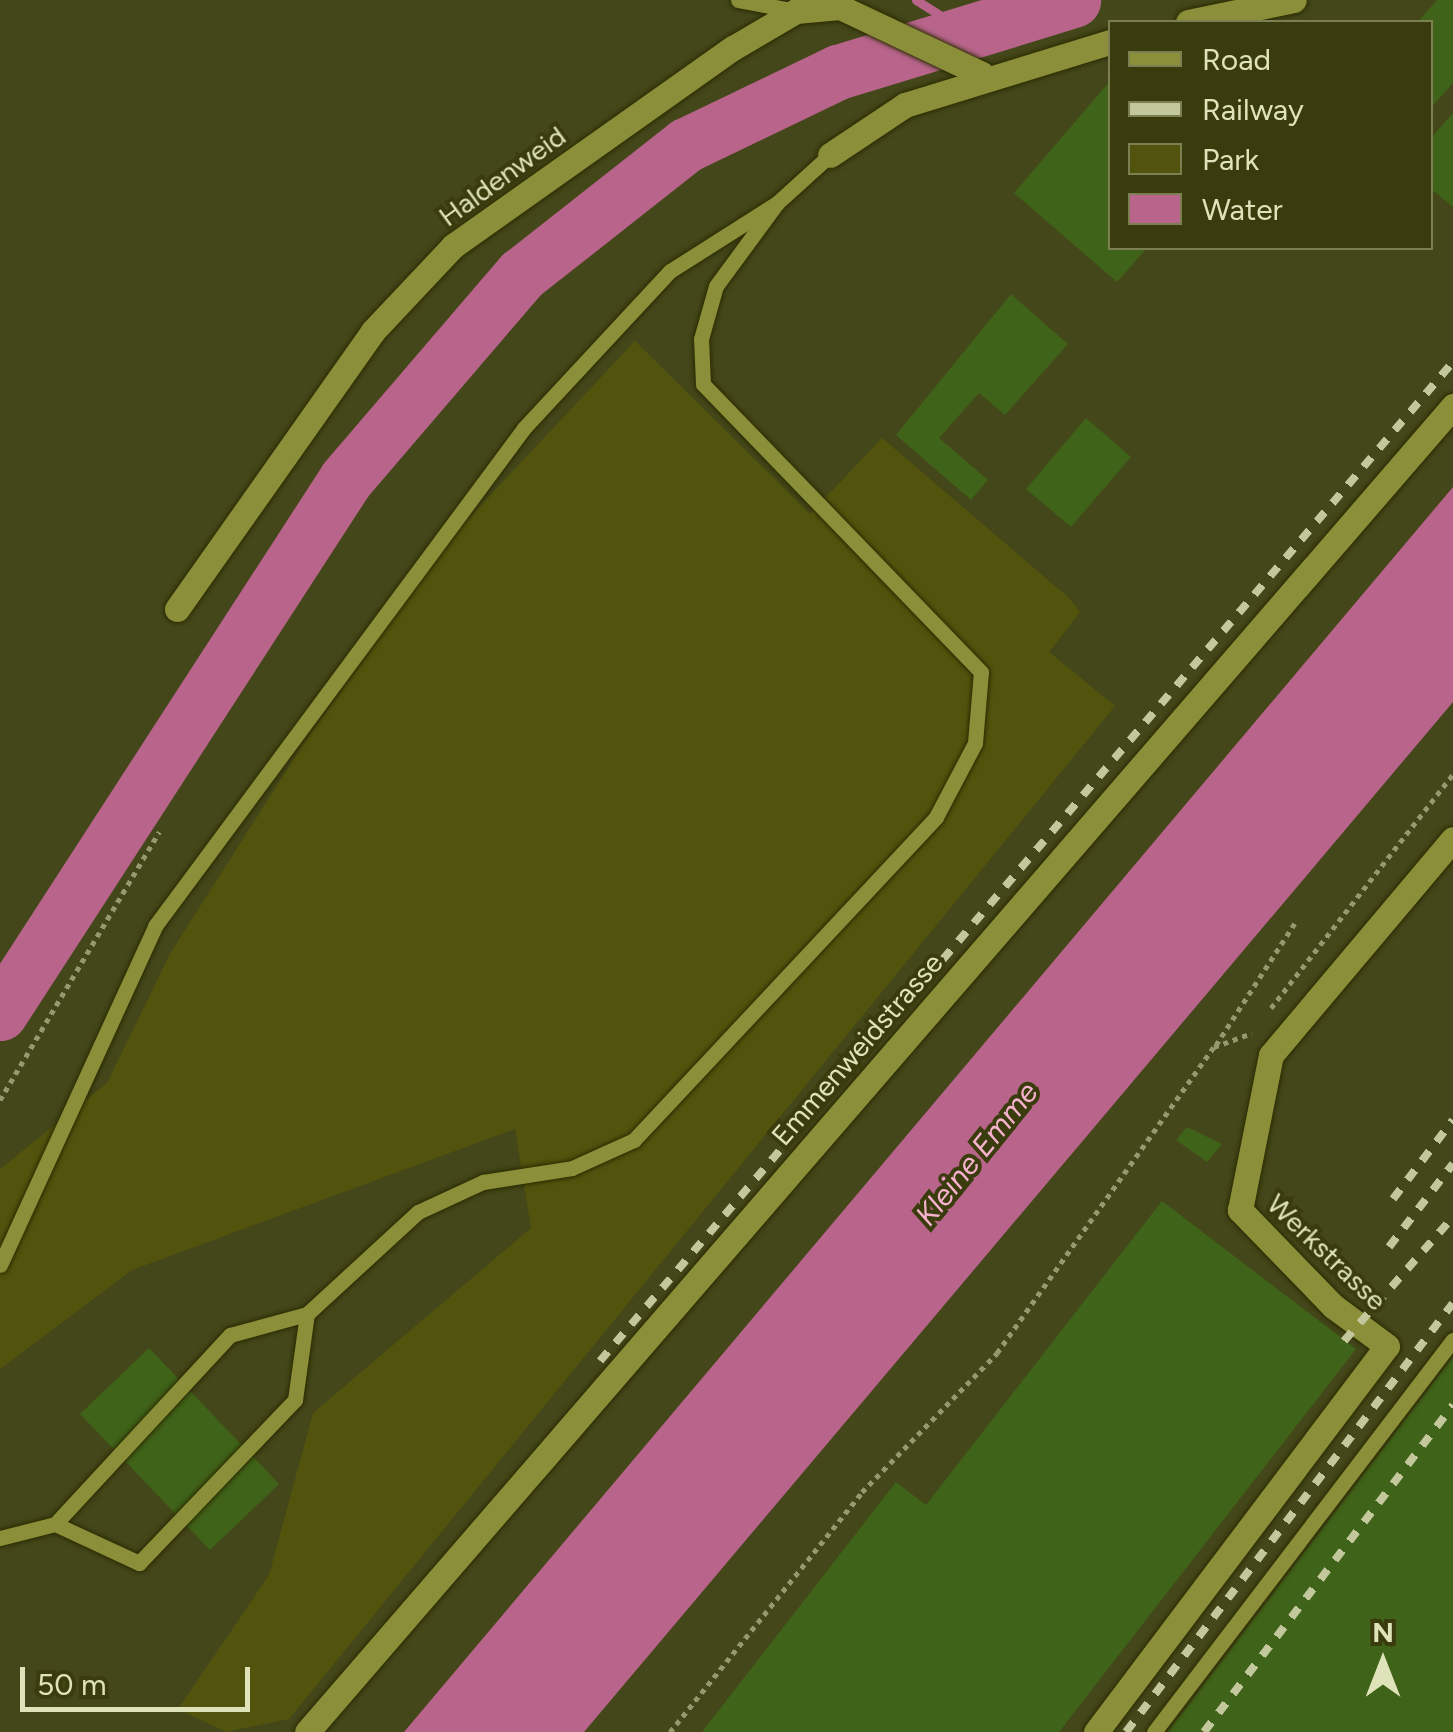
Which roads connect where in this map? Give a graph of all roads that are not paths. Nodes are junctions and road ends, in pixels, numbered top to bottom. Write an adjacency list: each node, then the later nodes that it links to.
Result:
1 (738, 0): 3 (lane)
2 (1294, 0): 4 (street)
3 (796, 11): 6 (street); 10 (street, Haldenweid)
4 (1198, 20)
5 (1108, 42): 6 (street)
6 (982, 74): 7 (street)
7 (830, 154): 8 (lane)
8 (777, 203): 12 (lane); 13 (lane)
9 (1453, 406): 17 (street, Emmenweidstrasse)
10 (176, 609)
11 (1453, 839): 18 (street, Werkstrasse)
12 (0, 1265)
13 (308, 1314): 15 (lane); 15 (lane)
14 (1453, 1340): 19 (lane)
15 (55, 1524): 16 (lane)
16 (0, 1538)
17 (307, 1732)
18 (1096, 1732)
19 (1154, 1732)

